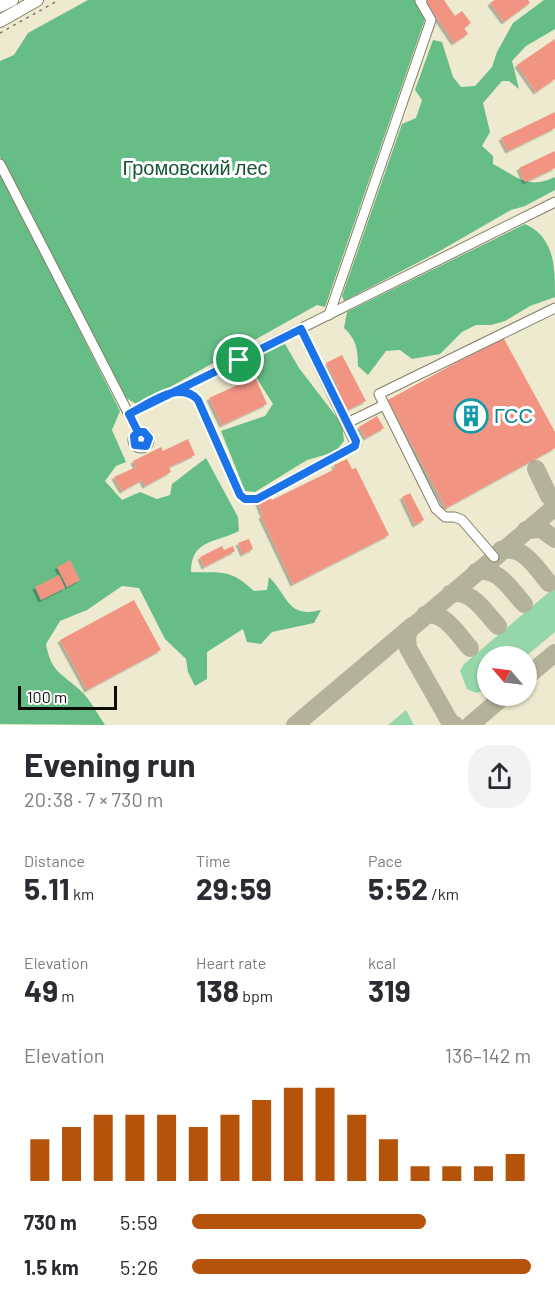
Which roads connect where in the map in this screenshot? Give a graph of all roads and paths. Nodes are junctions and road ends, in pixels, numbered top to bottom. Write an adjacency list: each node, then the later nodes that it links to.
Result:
1 (12, 0): 5 (main road)
2 (37, 0): 6 (main road)
3 (59, 0): 7 (path)
4 (422, 0): 11 (lane)
5 (0, 6)
6 (0, 21)
7 (0, 33)
8 (0, 164): 15 (lane)
9 (555, 202): 11 (lane)
10 (555, 308): 14 (lane)
11 (329, 315): 12 (lane)
12 (301, 329): 13 (lane); 16 (lane)
13 (178, 390): 15 (lane); 16 (lane)
14 (384, 405): 16 (lane); 18 (lane)
15 (129, 414): 17 (lane)
16 (347, 423)
17 (138, 432)
18 (494, 556)

